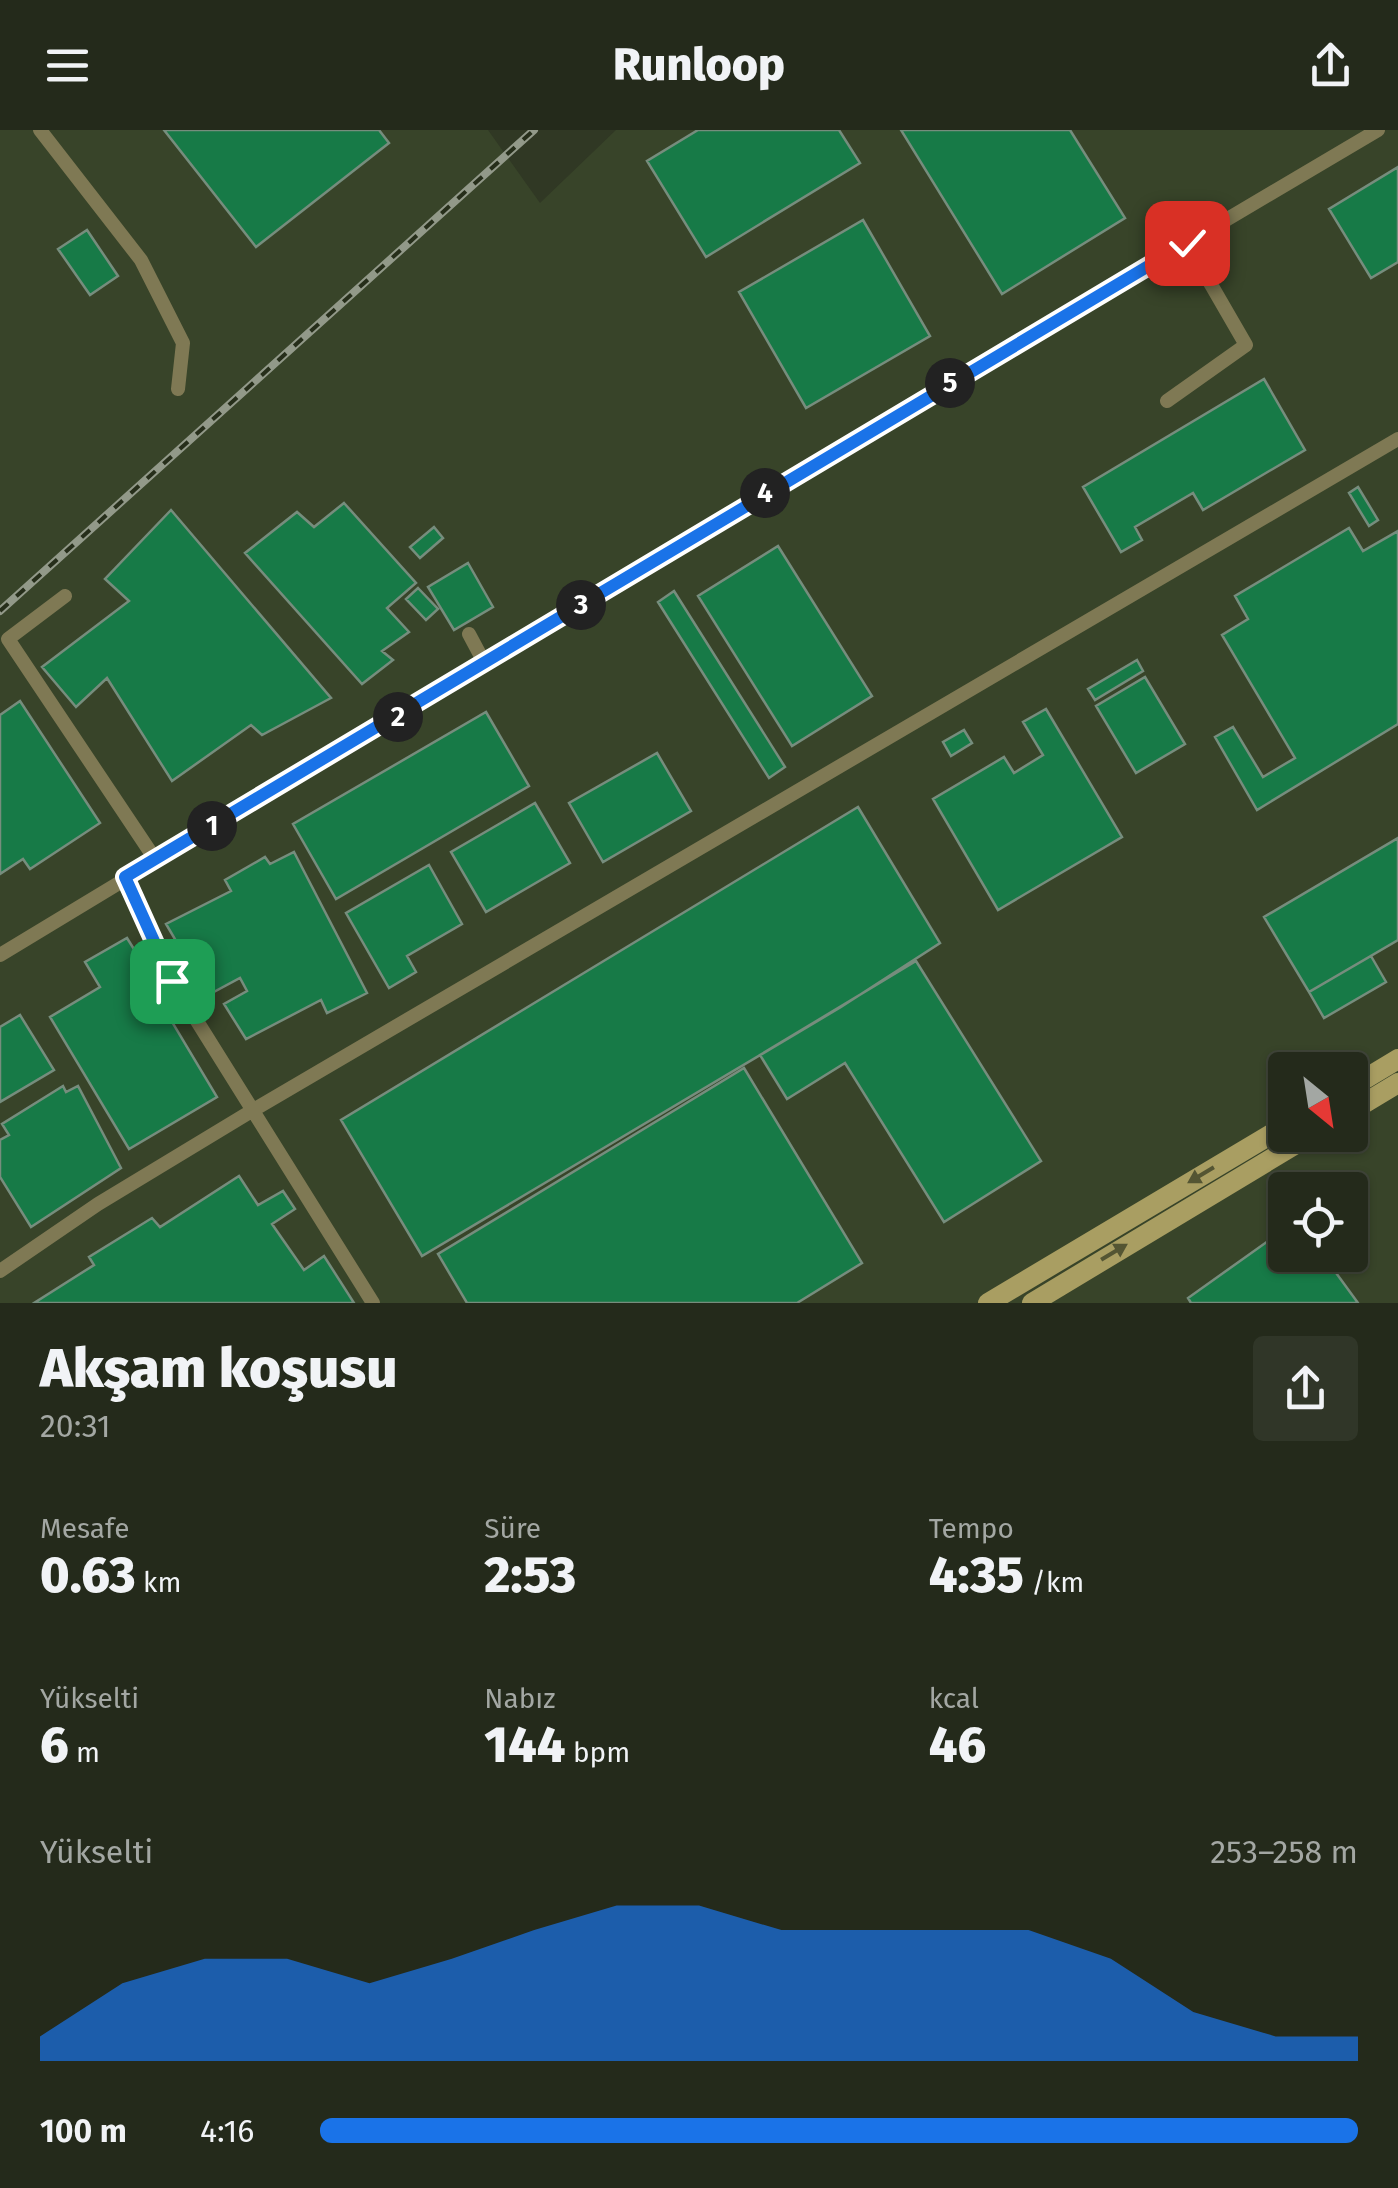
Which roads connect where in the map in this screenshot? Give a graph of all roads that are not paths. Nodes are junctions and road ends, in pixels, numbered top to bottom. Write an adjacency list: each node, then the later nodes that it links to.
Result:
1 (40, 130): 4 (street)
2 (1378, 130): 3 (street)
3 (1187, 243): 5 (street); 9 (street)
4 (178, 389)
5 (1167, 401)
6 (1398, 439): 17 (street)
7 (64, 596): 10 (street)
8 (468, 634): 9 (street)
9 (486, 664): 10 (street)
10 (155, 859): 11 (street)
11 (125, 877): 12 (street); 17 (street)
12 (0, 955)
13 (1398, 1059): 14 (main road)
14 (1368, 1077)
15 (1398, 1083): 16 (main road)
16 (1368, 1101)
17 (255, 1109): 20 (street); 21 (street)
18 (1268, 1136): 22 (main road, one-way to 22)
19 (1283, 1152): 23 (main road, one-way to 19)
20 (0, 1272)
21 (373, 1303)
22 (988, 1303)
23 (1032, 1303)

